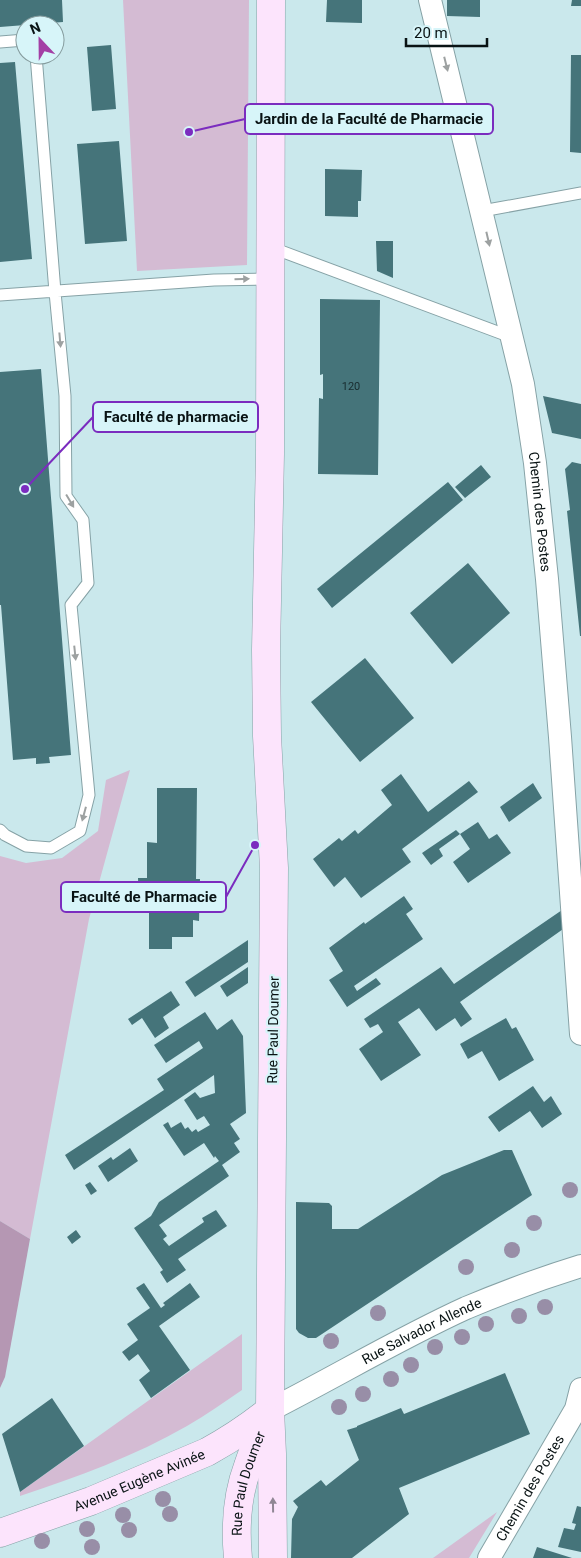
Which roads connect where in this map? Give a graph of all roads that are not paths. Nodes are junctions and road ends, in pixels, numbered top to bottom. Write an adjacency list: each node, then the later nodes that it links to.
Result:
1 (271, 0): 8 (main road, Rue Paul Doumer)
2 (430, 0): 7 (street, Chemin des Postes, one-way to 7)
3 (15, 41): 4 (lane)
4 (0, 42)
5 (37, 65): 10 (lane)
6 (581, 193): 7 (lane)
7 (482, 211): 12 (street, Chemin des Postes, one-way to 12)
8 (270, 247): 9 (main road, Rue Paul Doumer); 12 (lane)
9 (270, 278): 10 (lane, one-way to 9); 17 (main road, Rue Paul Doumer)
10 (55, 292): 11 (lane); 13 (lane, one-way to 13)
11 (0, 295)
12 (511, 337): 14 (street, Chemin des Postes)
13 (0, 830)
14 (581, 1034)
15 (581, 1266): 17 (street, Rue Salvador Allende)
16 (581, 1389): 21 (street, Chemin des Postes)
17 (270, 1410): 18 (main road, Avenue Eugène Avinée); 19 (main road, Rue Paul Doumer); 20 (main road, Rue Paul Doumer, one-way to 17)
18 (0, 1533)
19 (238, 1558)
20 (273, 1558)
21 (489, 1558)

